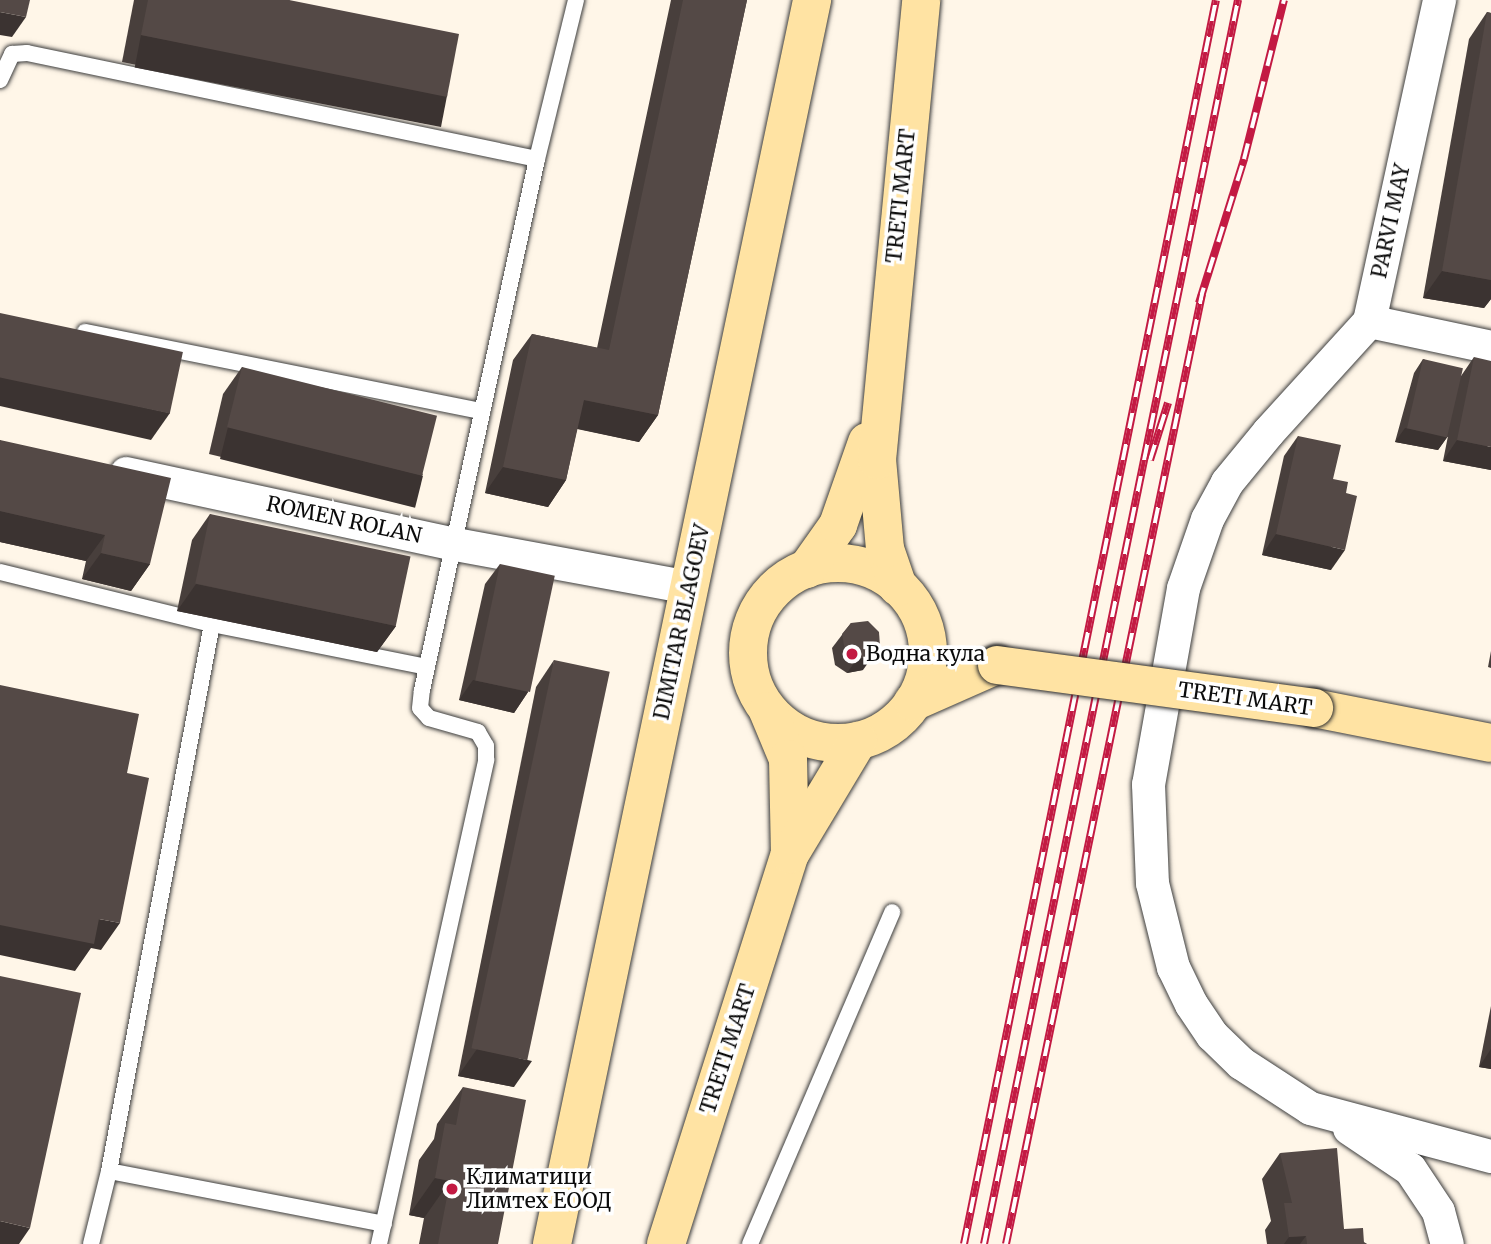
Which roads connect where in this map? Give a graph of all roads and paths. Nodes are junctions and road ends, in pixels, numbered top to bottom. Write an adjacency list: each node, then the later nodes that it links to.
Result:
1 (576, 0): 6 (lane)
2 (812, 0): 16 (street, DIMITAR BLAGOEV)
3 (921, 0): 10 (street, TRETI MART)
4 (1439, 0): 7 (street, PARVI MAY)
5 (0, 80): 6 (lane)
6 (537, 159): 11 (lane)
7 (1369, 321): 9 (street); 28 (street)
8 (67, 329): 11 (lane)
9 (1491, 347)
10 (881, 393): 14 (street, TRETI MART); 17 (street, TRETI MART)
11 (482, 411): 13 (lane)
12 (94, 466): 13 (street, ROMEN ROLAN)
13 (455, 544): 16 (street, ROMEN ROLAN); 21 (lane)
14 (800, 571): 17 (street); 23 (street)
15 (0, 572): 19 (lane)
16 (689, 587): 34 (street, DIMITAR BLAGOEV)
17 (898, 587): 18 (street)
18 (923, 623): 20 (street, TRETI MART); 22 (street)
19 (212, 624): 21 (lane); 30 (lane)
20 (997, 665): 22 (street); 25 (street, TRETI MART, bridge)
21 (427, 667): 31 (lane)
22 (914, 702): 24 (street)
23 (764, 705): 24 (street); 26 (street, TRETI MART)
24 (858, 741): 26 (street, TRETI MART)
25 (1491, 743)
26 (790, 854): 35 (street, TRETI MART)
27 (892, 912): 36 (lane)
28 (1310, 1108): 29 (street); 37 (street)
29 (1491, 1156)
30 (109, 1171): 31 (lane); 32 (lane)
31 (384, 1224): 33 (lane)
32 (91, 1244)
33 (379, 1244)
34 (552, 1244)
35 (666, 1244)
36 (750, 1244)
37 (1447, 1244)

